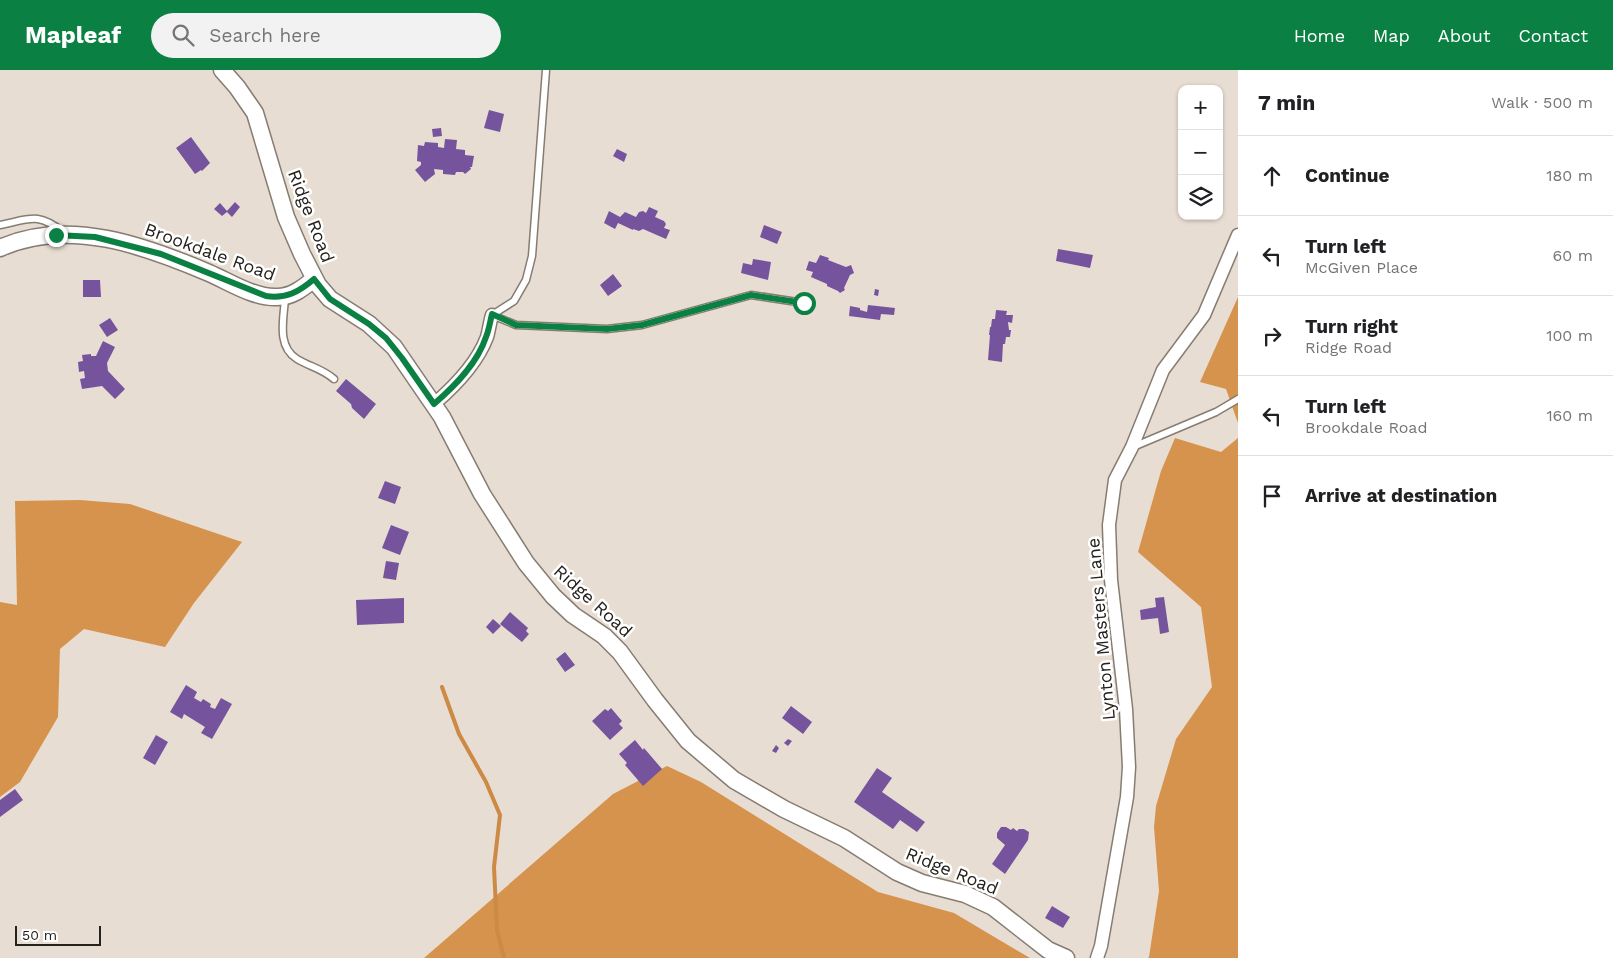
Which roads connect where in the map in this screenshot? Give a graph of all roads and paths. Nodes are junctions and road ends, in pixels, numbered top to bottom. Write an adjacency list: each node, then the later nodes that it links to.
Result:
1 (222, 70): 7 (street, Ridge Road)
2 (546, 70): 10 (lane)
3 (0, 225): 4 (lane)
4 (66, 234): 6 (street, Brookdale Road); 8 (street, Brookdale Road)
5 (1238, 235): 14 (street, Lynton Masters Lane)
6 (0, 248)
7 (314, 279): 8 (street, Brookdale Road); 13 (street, Ridge Road)
8 (285, 297): 11 (lane)
9 (804, 303): 10 (lane)
10 (492, 314): 13 (street)
11 (334, 379)
12 (1238, 399): 14 (lane)
13 (434, 404): 15 (street, Ridge Road)
14 (1132, 447): 16 (street, Lynton Masters Lane)
15 (1066, 958)
16 (1097, 958)

